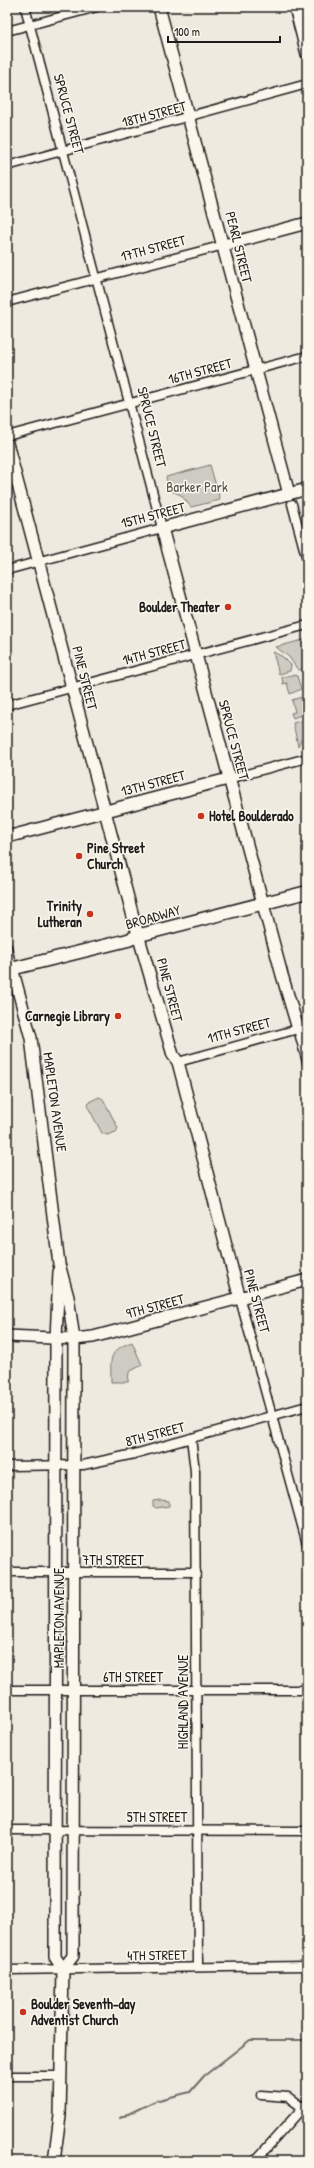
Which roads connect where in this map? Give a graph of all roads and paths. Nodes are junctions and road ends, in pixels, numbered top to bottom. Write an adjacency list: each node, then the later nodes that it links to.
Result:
1 (25, 7): 5 (street, SPRUCE STREET)
2 (97, 7): 5 (street)
3 (160, 7): 9 (street, PEARL STREET)
4 (295, 7): 7 (street)
5 (30, 24): 6 (street); 10 (street, SPRUCE STREET)
6 (7, 31)
7 (307, 54)
8 (307, 84): 9 (street, 18TH STREET)
9 (190, 117): 10 (street, 18TH STREET); 13 (street, PEARL STREET)
10 (63, 152): 11 (street, 18TH STREET); 14 (street, SPRUCE STREET)
11 (7, 166)
12 (307, 223): 13 (street, 17TH STREET)
13 (224, 245): 14 (street, 17TH STREET); 17 (street, PEARL STREET)
14 (98, 278): 15 (street, 17TH STREET); 18 (street, SPRUCE STREET)
15 (7, 302)
16 (307, 356): 17 (street, 16TH STREET)
17 (256, 369): 18 (street, 16TH STREET); 22 (street, PEARL STREET)
18 (131, 403): 19 (street, 16TH STREET); 24 (street, SPRUCE STREET)
19 (7, 436)
20 (7, 443): 27 (street, PINE STREET)
21 (307, 489): 22 (street, 15TH STREET)
22 (291, 499): 23 (street, 15TH STREET); 26 (street)
23 (187, 522): 24 (street, 15TH STREET); 25 (street)
24 (162, 528): 25 (street, SPRUCE STREET); 27 (street, 15TH STREET)
25 (170, 559): 30 (street, SPRUCE STREET)
26 (307, 560)
27 (39, 561): 28 (street, 15TH STREET); 31 (street, PINE STREET)
28 (7, 570)
29 (307, 625): 30 (street, 14TH STREET)
30 (196, 654): 31 (street, 14TH STREET); 34 (street, SPRUCE STREET)
31 (72, 687): 32 (street, 14TH STREET); 35 (street, PINE STREET)
32 (7, 705)
33 (307, 758): 34 (street, 13TH STREET)
34 (233, 778): 35 (street, 13TH STREET); 38 (street, SPRUCE STREET)
35 (106, 810): 36 (street, 13TH STREET); 39 (street, PINE STREET)
36 (7, 837)
37 (307, 892): 38 (main road, BROADWAY)
38 (263, 903): 39 (main road, BROADWAY); 42 (street, SPRUCE STREET)
39 (140, 935): 41 (main road, BROADWAY); 45 (street, PINE STREET)
40 (7, 947): 41 (street, MAPLETON AVENUE)
41 (10, 969): 47 (street, MAPLETON AVENUE)
42 (290, 1003): 43 (street); 44 (street, SPRUCE STREET)
43 (307, 1020)
44 (302, 1028): 45 (street, 11TH STREET); 46 (street, SPRUCE STREET)
45 (178, 1062): 49 (street, PINE STREET)
46 (307, 1062)
47 (60, 1264): 51 (street, MAPLETON AVENUE); 52 (street, MAPLETON AVENUE)
48 (307, 1280): 49 (street, 9TH STREET)
49 (240, 1299): 52 (street, 9TH STREET); 54 (street, PINE STREET)
50 (7, 1336): 51 (street, 9TH STREET)
51 (56, 1338): 52 (street, 9TH STREET); 56 (street, MAPLETON AVENUE)
52 (74, 1339): 57 (street, MAPLETON AVENUE)
53 (307, 1406): 54 (street, 8TH STREET)
54 (273, 1415): 55 (street, 8TH STREET); 59 (street, PINE STREET)
55 (191, 1438): 57 (street, 8TH STREET); 62 (street, HIGHLAND AVENUE)
56 (55, 1465): 57 (street, 8TH STREET); 58 (street, 8TH STREET); 60 (street, MAPLETON AVENUE)
57 (74, 1465): 63 (street, MAPLETON AVENUE)
58 (7, 1466)
59 (307, 1544)
60 (54, 1571): 61 (street, 7TH STREET); 63 (street, 7TH STREET); 65 (street, MAPLETON AVENUE)
61 (7, 1572)
62 (196, 1572): 63 (street, 7TH STREET); 67 (street, HIGHLAND AVENUE)
63 (74, 1573): 66 (street, MAPLETON AVENUE)
64 (7, 1690): 65 (street, 6TH STREET)
65 (56, 1690): 66 (street, 6TH STREET); 70 (street, MAPLETON AVENUE)
66 (74, 1690): 67 (street, 6TH STREET); 71 (street, MAPLETON AVENUE)
67 (196, 1690): 68 (street, 6TH STREET); 72 (street, HIGHLAND AVENUE)
68 (307, 1690)
69 (7, 1830): 70 (street, 5TH STREET)
70 (55, 1830): 71 (street, 5TH STREET); 76 (street, MAPLETON AVENUE)
71 (73, 1830): 72 (street, 5TH STREET); 76 (street, MAPLETON AVENUE)
72 (197, 1830): 73 (street, 5TH STREET); 75 (street, HIGHLAND AVENUE)
73 (307, 1831)
74 (307, 1966): 75 (street, 4TH STREET)
75 (198, 1967): 76 (street, 4TH STREET)
76 (63, 1969): 77 (street, 4TH STREET); 79 (street, MAPLETON AVENUE)
77 (7, 1970)
78 (7, 2076): 79 (street)
79 (60, 2078): 82 (street, MAPLETON AVENUE)
80 (261, 2095): 81 (street)
81 (305, 2106): 83 (street)
82 (54, 2161)
83 (255, 2161)

